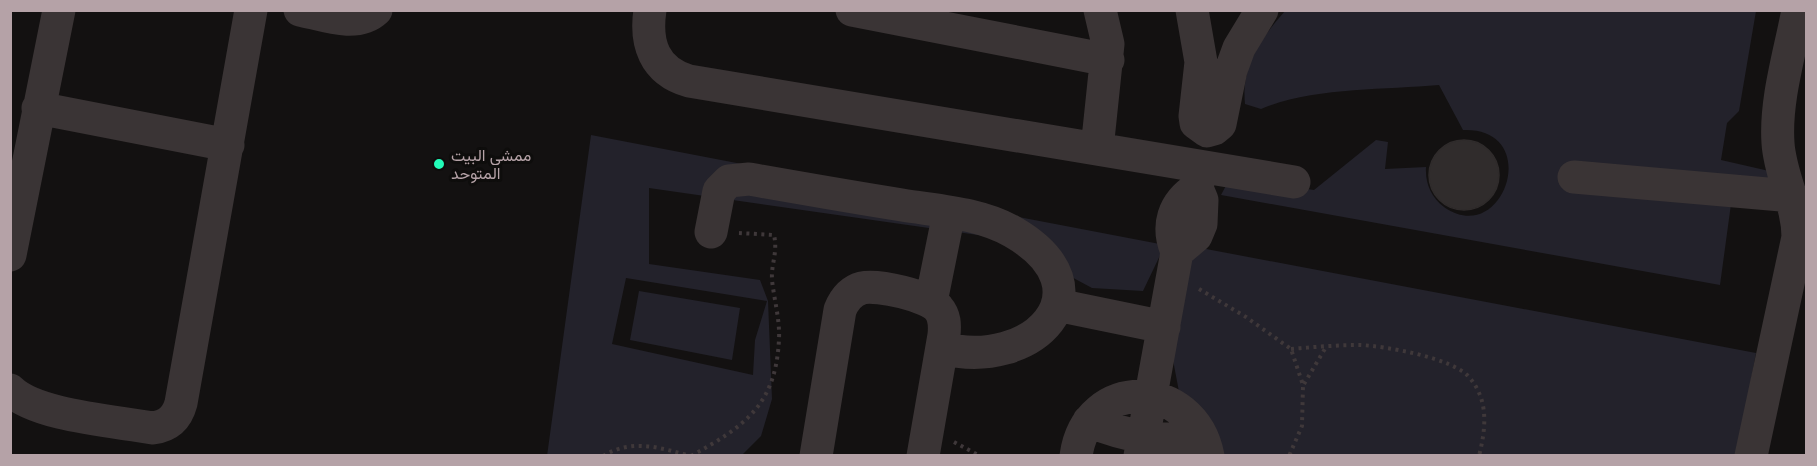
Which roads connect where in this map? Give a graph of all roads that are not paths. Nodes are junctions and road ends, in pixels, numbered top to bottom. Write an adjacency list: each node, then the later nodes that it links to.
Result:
1 (58, 10): 12 (lane)
2 (251, 10): 14 (lane)
3 (300, 10): 4 (lane)
4 (376, 10)
5 (650, 10): 15 (lane)
6 (852, 10): 11 (lane)
7 (1100, 10): 11 (lane)
8 (1192, 10): 13 (lane)
9 (1262, 10): 13 (lane)
10 (1798, 10): 19 (lane)
11 (1108, 60): 15 (lane)
12 (38, 108): 14 (lane); 22 (lane)
13 (1207, 131): 16 (lane)
14 (228, 145): 27 (lane)
15 (1097, 149): 16 (lane)
16 (1199, 177): 18 (lane); 25 (lane)
17 (1574, 177): 19 (lane)
18 (1294, 182)
19 (1792, 196): 35 (lane)
20 (949, 213): 21 (lane); 23 (lane); 24 (lane)
21 (711, 232)
22 (11, 253)
23 (931, 302): 26 (lane); 32 (lane)
24 (1057, 304): 25 (lane); 26 (lane)
25 (1164, 327): 28 (lane)
26 (942, 348): 33 (lane)
27 (10, 390)
28 (1152, 396): 29 (lane); 30 (lane); 31 (lane)
29 (1089, 421): 30 (lane); 34 (lane)
30 (1142, 447): 31 (lane)
31 (1205, 447)
32 (816, 456)
33 (923, 456)
34 (1076, 456)
35 (1751, 456)

